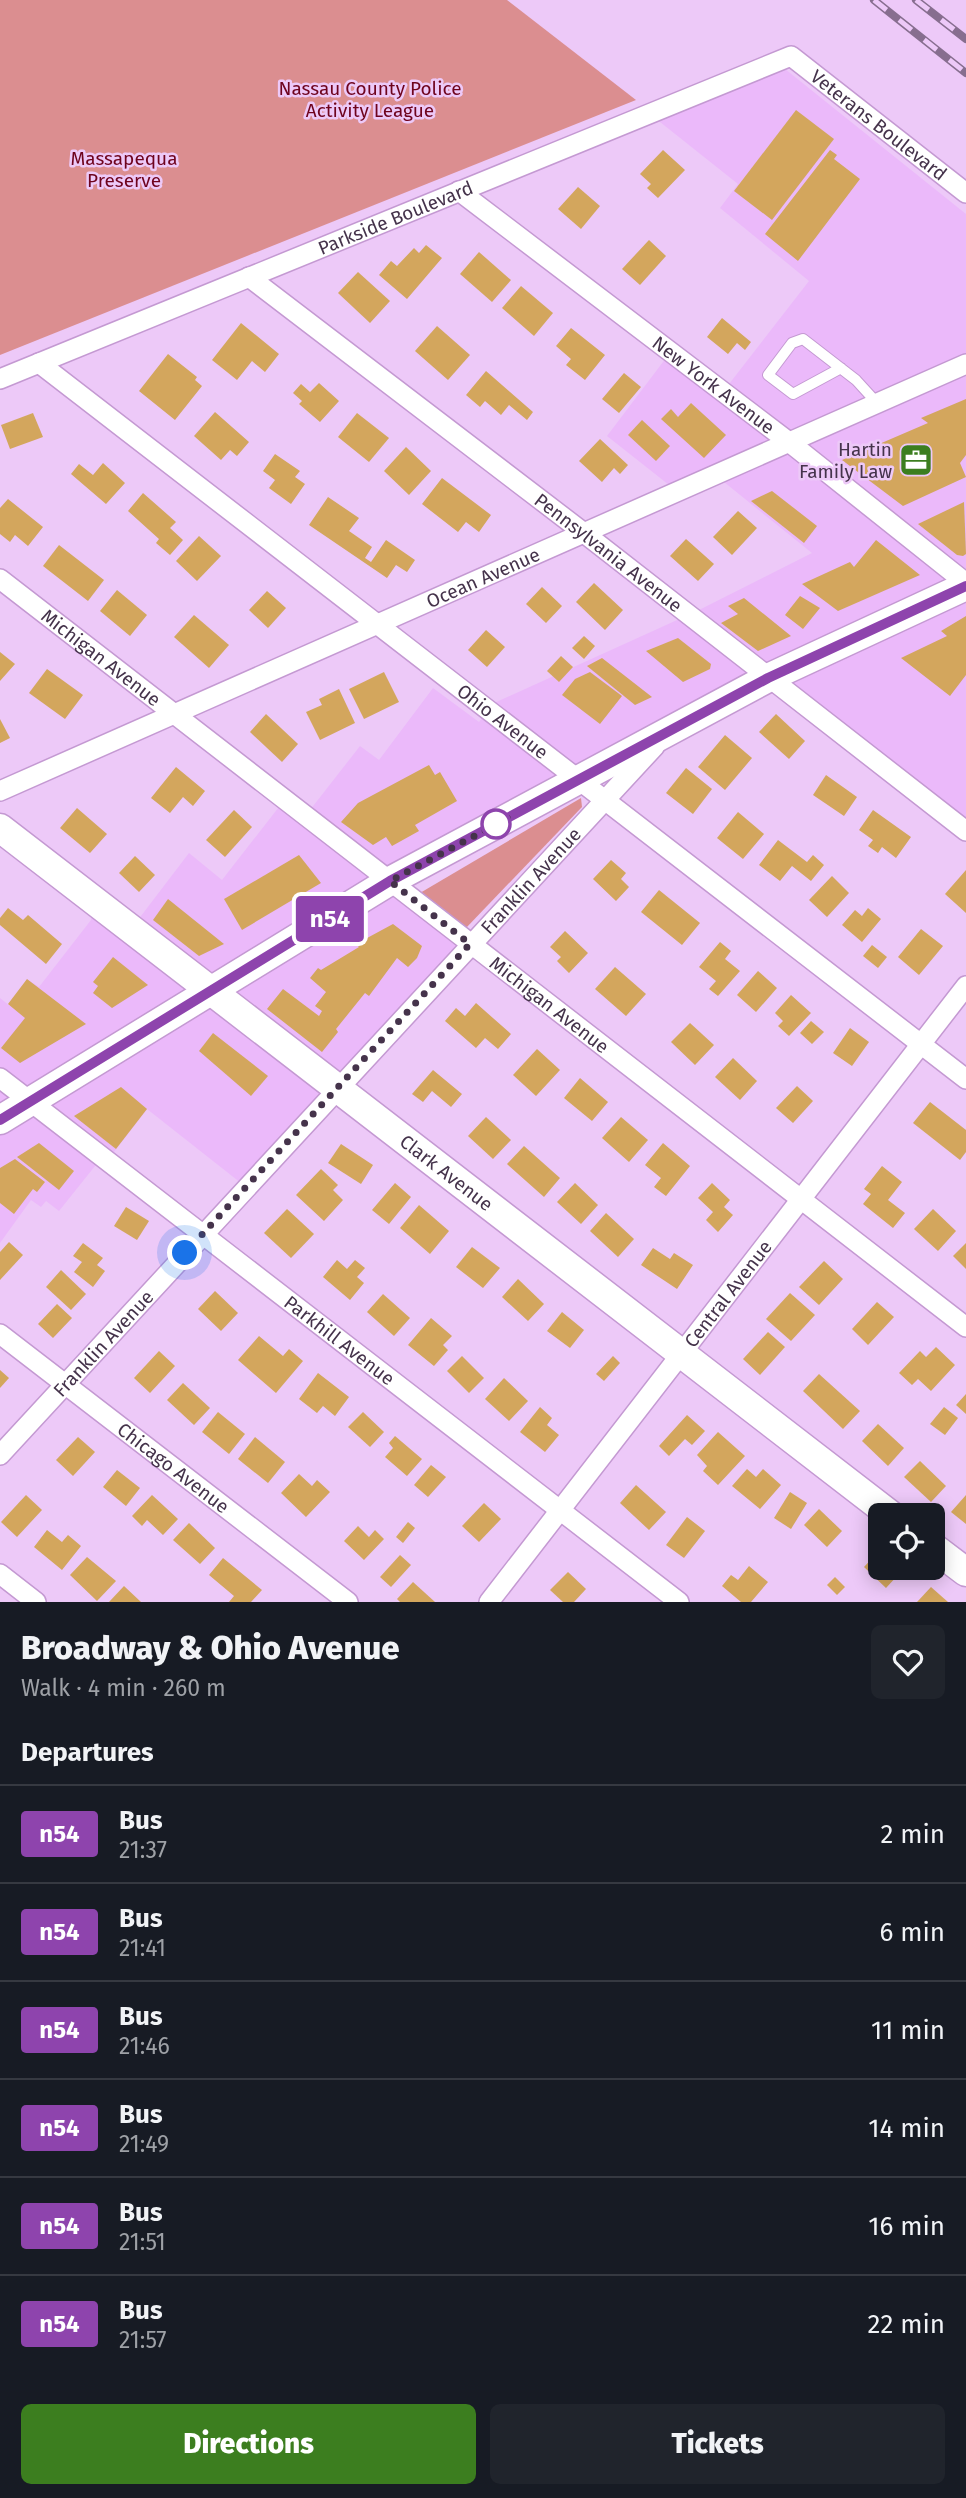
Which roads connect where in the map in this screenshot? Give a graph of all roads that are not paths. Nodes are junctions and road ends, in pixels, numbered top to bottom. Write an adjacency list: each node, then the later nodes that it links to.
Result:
1 (791, 56): 2 (street, Parkside Boulevard); 3 (street, Veterans Boulevard)
2 (459, 191): 4 (street, Parkside Boulevard); 10 (street, New York Avenue)
3 (966, 193)
4 (249, 277): 5 (street, Parkside Boulevard); 11 (street, Pennsylvania Avenue)
5 (38, 363): 8 (street, Parkside Boulevard); 14 (street, Ohio Avenue)
6 (966, 364): 9 (street, Ocean Avenue)
7 (841, 368): 7 (lane); 9 (lane)
8 (0, 379)
9 (877, 403): 10 (street, Ocean Avenue)
10 (789, 442): 11 (street, Ocean Avenue); 13 (street, New York Avenue)
11 (584, 533): 14 (street, Ocean Avenue); 15 (street, Pennsylvania Avenue)
12 (0, 579): 16 (street, Michigan Avenue)
13 (966, 584): 15 (street)
14 (378, 626): 16 (street, Ocean Avenue); 18 (street, Ohio Avenue)
15 (768, 678): 17 (street); 22 (street, Pennsylvania Avenue)
16 (176, 713): 19 (street, Ocean Avenue); 23 (street, Michigan Avenue)
17 (668, 732): 18 (street); 20 (street, Franklin Avenue)
18 (579, 780): 20 (street, Ohio Avenue); 23 (street)
19 (0, 791)
20 (603, 799): 24 (street, Franklin Avenue); 27 (street, Ohio Avenue)
21 (0, 828): 26 (street, Clark Avenue)
22 (966, 831)
23 (390, 881): 24 (street, Michigan Avenue); 26 (street)
24 (470, 944): 30 (street, Franklin Avenue); 33 (street, Michigan Avenue)
25 (966, 986): 27 (street, Central Avenue)
26 (210, 992): 30 (street, Clark Avenue); 31 (street)
27 (921, 1044): 29 (street, Ohio Avenue); 33 (street, Central Avenue)
28 (0, 1078): 31 (street, Parkhill Avenue)
29 (966, 1079)
30 (337, 1089): 34 (street, Franklin Avenue); 37 (street, Clark Avenue)
31 (31, 1102): 32 (street); 34 (street, Parkhill Avenue)
32 (0, 1120)
33 (801, 1199): 35 (street, Michigan Avenue); 37 (street, Central Avenue)
34 (202, 1234): 38 (street, Franklin Avenue); 41 (street, Parkhill Avenue)
35 (966, 1327)
36 (0, 1334): 38 (street, Chicago Avenue)
37 (680, 1355): 40 (street, Clark Avenue); 41 (street, Central Avenue)
38 (65, 1385): 39 (street, Franklin Avenue); 46 (street, Chicago Avenue)
39 (0, 1455)
40 (875, 1503)
41 (560, 1510): 47 (street, Central Avenue); 48 (street, Parkhill Avenue)
42 (945, 1556): 43 (street)
43 (966, 1572)
44 (0, 1574): 45 (street)
45 (36, 1602)
46 (348, 1602)
47 (489, 1602)
48 (679, 1602)

